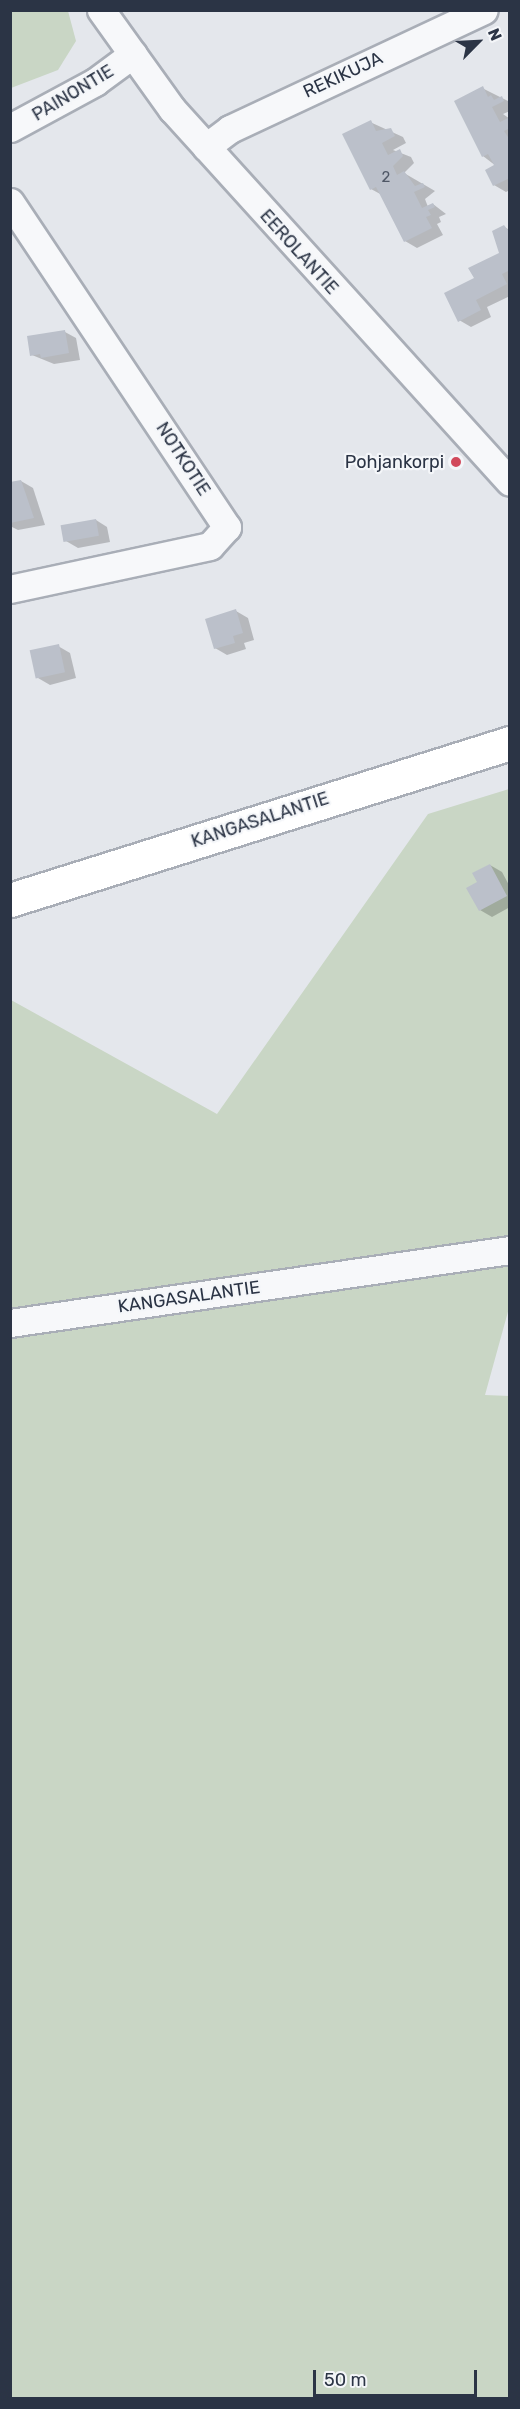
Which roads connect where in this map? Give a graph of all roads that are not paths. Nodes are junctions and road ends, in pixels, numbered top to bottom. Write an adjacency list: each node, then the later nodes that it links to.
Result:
1 (101, 10): 3 (street, EEROLANTIE)
2 (484, 10): 5 (street, REKIKUJA)
3 (133, 54): 4 (street, PAINONTIE); 5 (street, EEROLANTIE)
4 (10, 128)
5 (206, 147): 7 (street, EEROLANTIE)
6 (10, 202): 8 (street, NOTKOTIE)
7 (510, 482)
8 (10, 589)
9 (510, 743): 10 (main road, KANGASALANTIE)
10 (10, 900)
11 (510, 1250): 12 (street, KANGASALANTIE)
12 (10, 1323)

